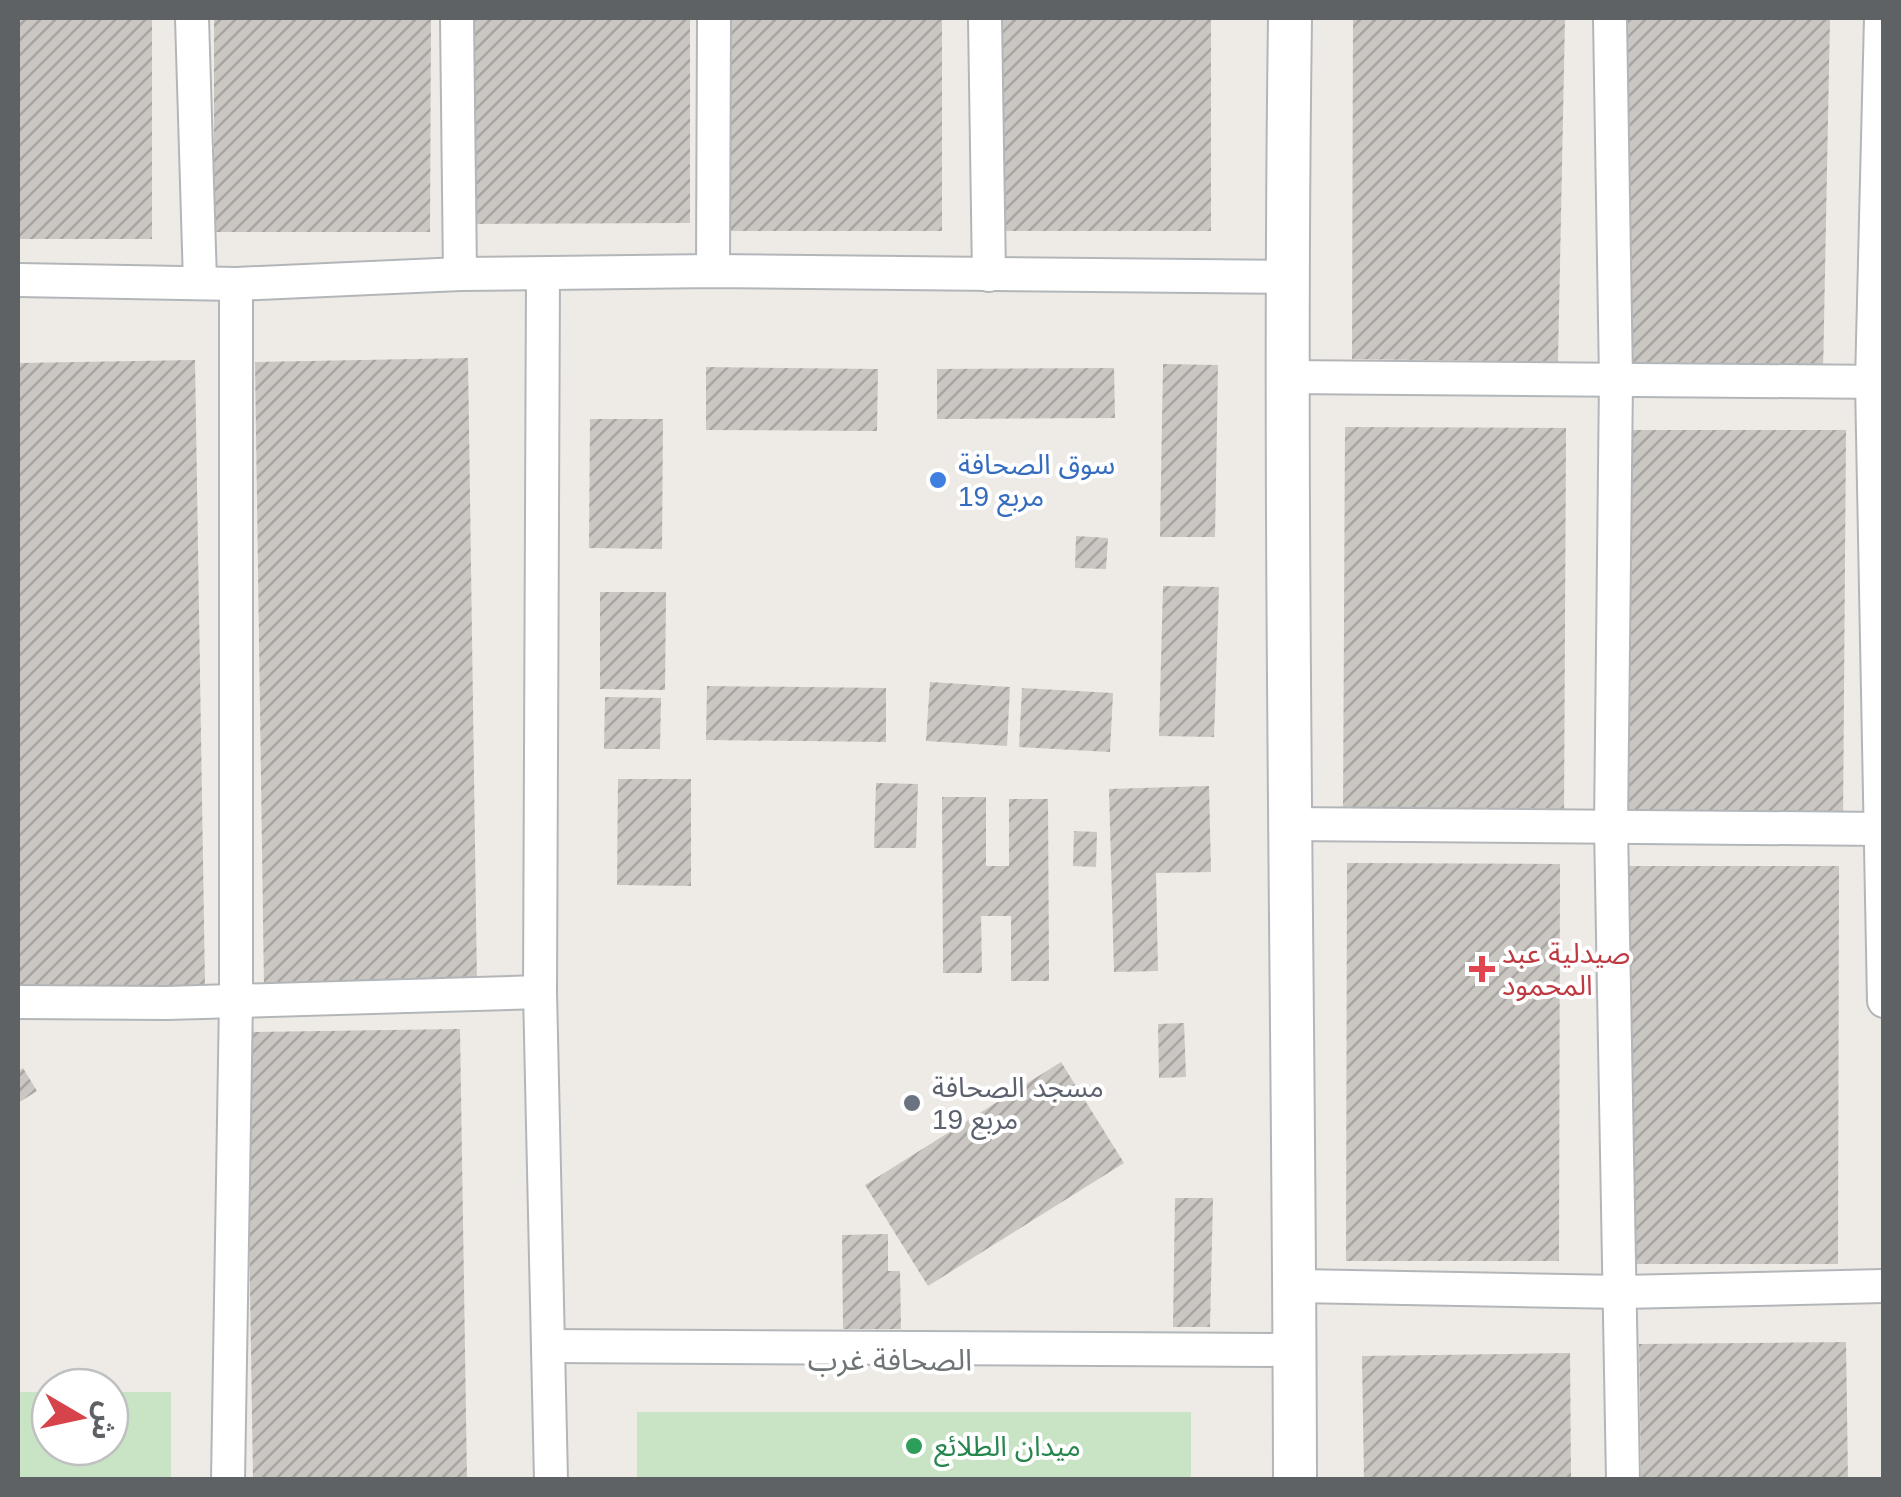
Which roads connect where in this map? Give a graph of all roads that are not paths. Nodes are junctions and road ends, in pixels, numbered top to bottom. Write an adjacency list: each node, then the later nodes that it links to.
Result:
1 (192, 18): 14 (street)
2 (457, 18): 9 (street)
3 (714, 18): 8 (street)
4 (984, 18): 10 (street)
5 (1290, 18): 12 (street)
6 (1610, 18): 17 (street)
7 (1881, 18): 18 (street)
8 (713, 271): 10 (street); 11 (street)
9 (460, 274): 11 (street); 15 (street)
10 (989, 275): 12 (street)
11 (543, 276): 22 (street)
12 (1286, 277): 16 (street)
13 (18, 280): 14 (street)
14 (200, 282): 15 (street)
15 (236, 284): 23 (street)
16 (1285, 377): 17 (street); 19 (street)
17 (1616, 380): 18 (street); 20 (street)
18 (1878, 382): 21 (street)
19 (1289, 824): 20 (street); 26 (street)
20 (1611, 826): 21 (street); 28 (street)
21 (1881, 829): 24 (street)
22 (540, 992): 23 (street); 29 (street)
23 (236, 1000): 25 (street); 31 (street)
24 (1884, 1001)
25 (18, 1002)
26 (1297, 1286): 28 (street); 30 (street)
27 (1884, 1286): 28 (street)
28 (1622, 1292): 34 (street)
29 (548, 1346): 30 (street); 32 (street)
30 (1295, 1350): 33 (street)
31 (228, 1480)
32 (551, 1480)
33 (1295, 1480)
34 (1623, 1480)

